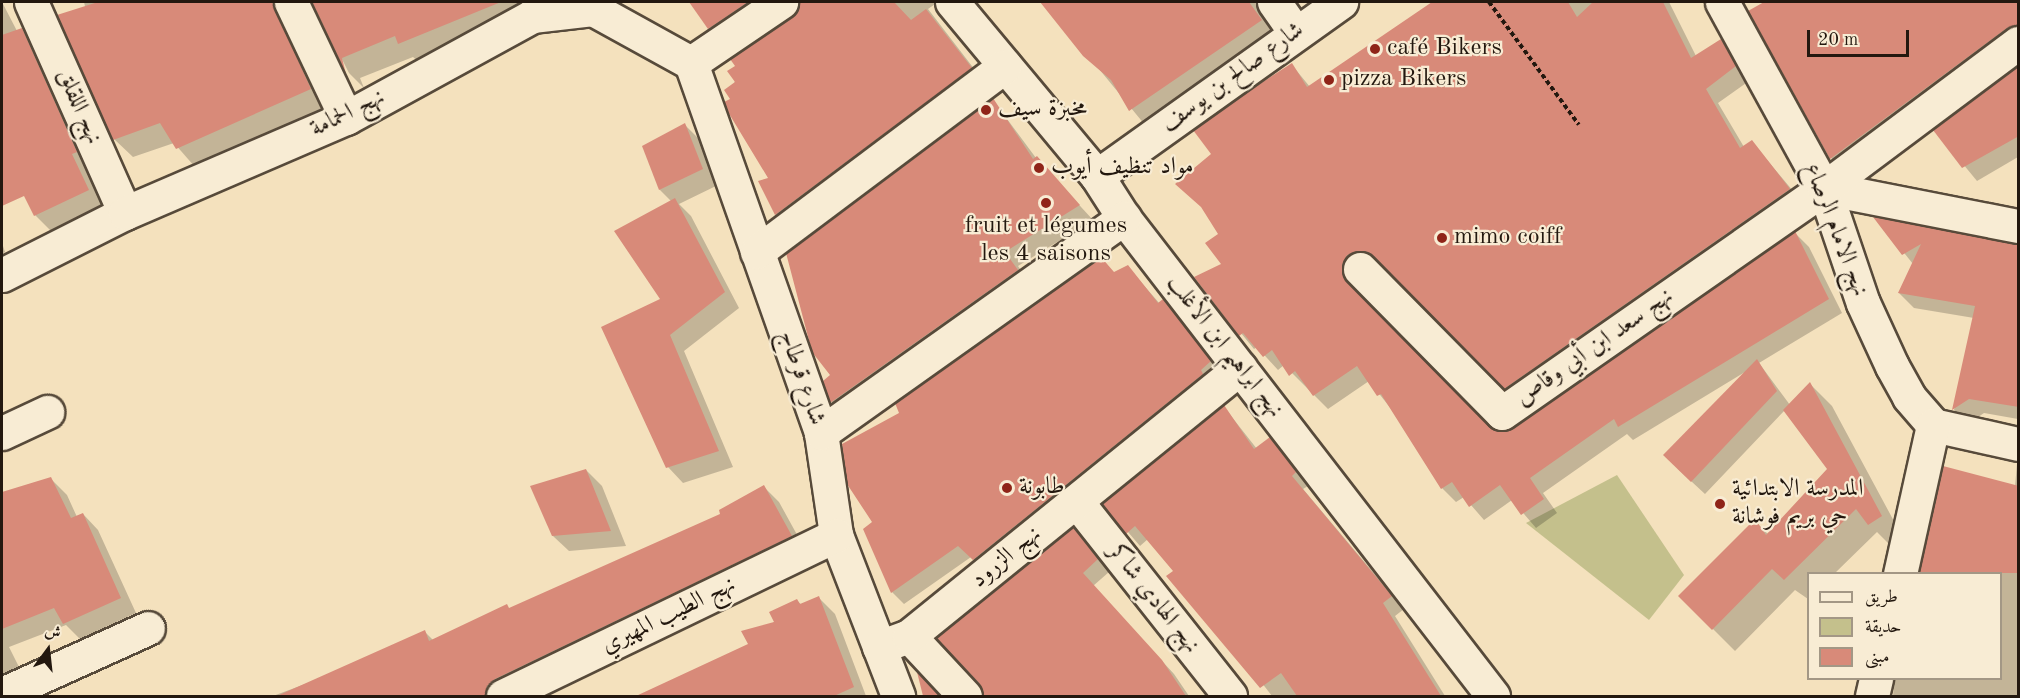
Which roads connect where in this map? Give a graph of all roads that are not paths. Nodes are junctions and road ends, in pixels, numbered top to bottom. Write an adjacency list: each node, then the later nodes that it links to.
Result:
1 (30, 2): 16 (street, نهج اللقلق)
2 (291, 2): 13 (street)
3 (782, 2): 11 (street)
4 (952, 2): 12 (street, نهج ابراهيم ابن الأغلب)
5 (1274, 2): 9 (street)
6 (1341, 2): 9 (street, شارع صالح بن يوسف)
7 (1730, 5): 15 (street, نهج الامام الرصاع)
8 (529, 9): 11 (street, نهج الحمامة); 13 (street, نهج الحمامة)
9 (1295, 32): 14 (street, شارع صالح بن يوسف)
10 (2019, 43): 15 (street)
11 (691, 63): 19 (street, شارع قرطاج)
12 (1005, 66): 14 (street, نهج ابراهيم ابن الأغلب); 19 (street)
13 (346, 118): 16 (street, نهج الحمامة)
14 (1097, 176): 17 (street, نهج ابراهيم ابن الأغلب)
15 (1824, 188): 18 (street); 20 (street, نهج سعد ابن أبي وقاص); 24 (street, نهج الامام الرصاع)
16 (125, 213): 21 (street, نهج الحمامة)
17 (1124, 218): 22 (street, نهج ابراهيم ابن الأغلب); 26 (street)
18 (2019, 226)
19 (757, 252): 26 (street, شارع قرطاج)
20 (1360, 269)
21 (2, 275)
22 (1240, 368): 28 (street, نهج الزرود); 39 (street, نهج ابراهيم ابن الأغلب)
23 (47, 412): 25 (street)
24 (1933, 425): 27 (street); 30 (street)
25 (2, 433)
26 (821, 433): 29 (street, شارع قرطاج)
27 (2019, 444)
28 (1077, 502): 32 (street, نهج الزرود); 38 (street, نهج الهادي شاكر)
29 (836, 535): 32 (street, شارع قرطاج); 35 (street, نهج الطيب المهيري)
30 (1900, 572)
31 (148, 628): 34 (street)
32 (894, 641): 36 (street, شارع قرطاج); 37 (street)
33 (1876, 680): 40 (street)
34 (2, 694)
35 (503, 696)
36 (898, 696)
37 (965, 696)
38 (1230, 696)
39 (1493, 696)
40 (1872, 696)

